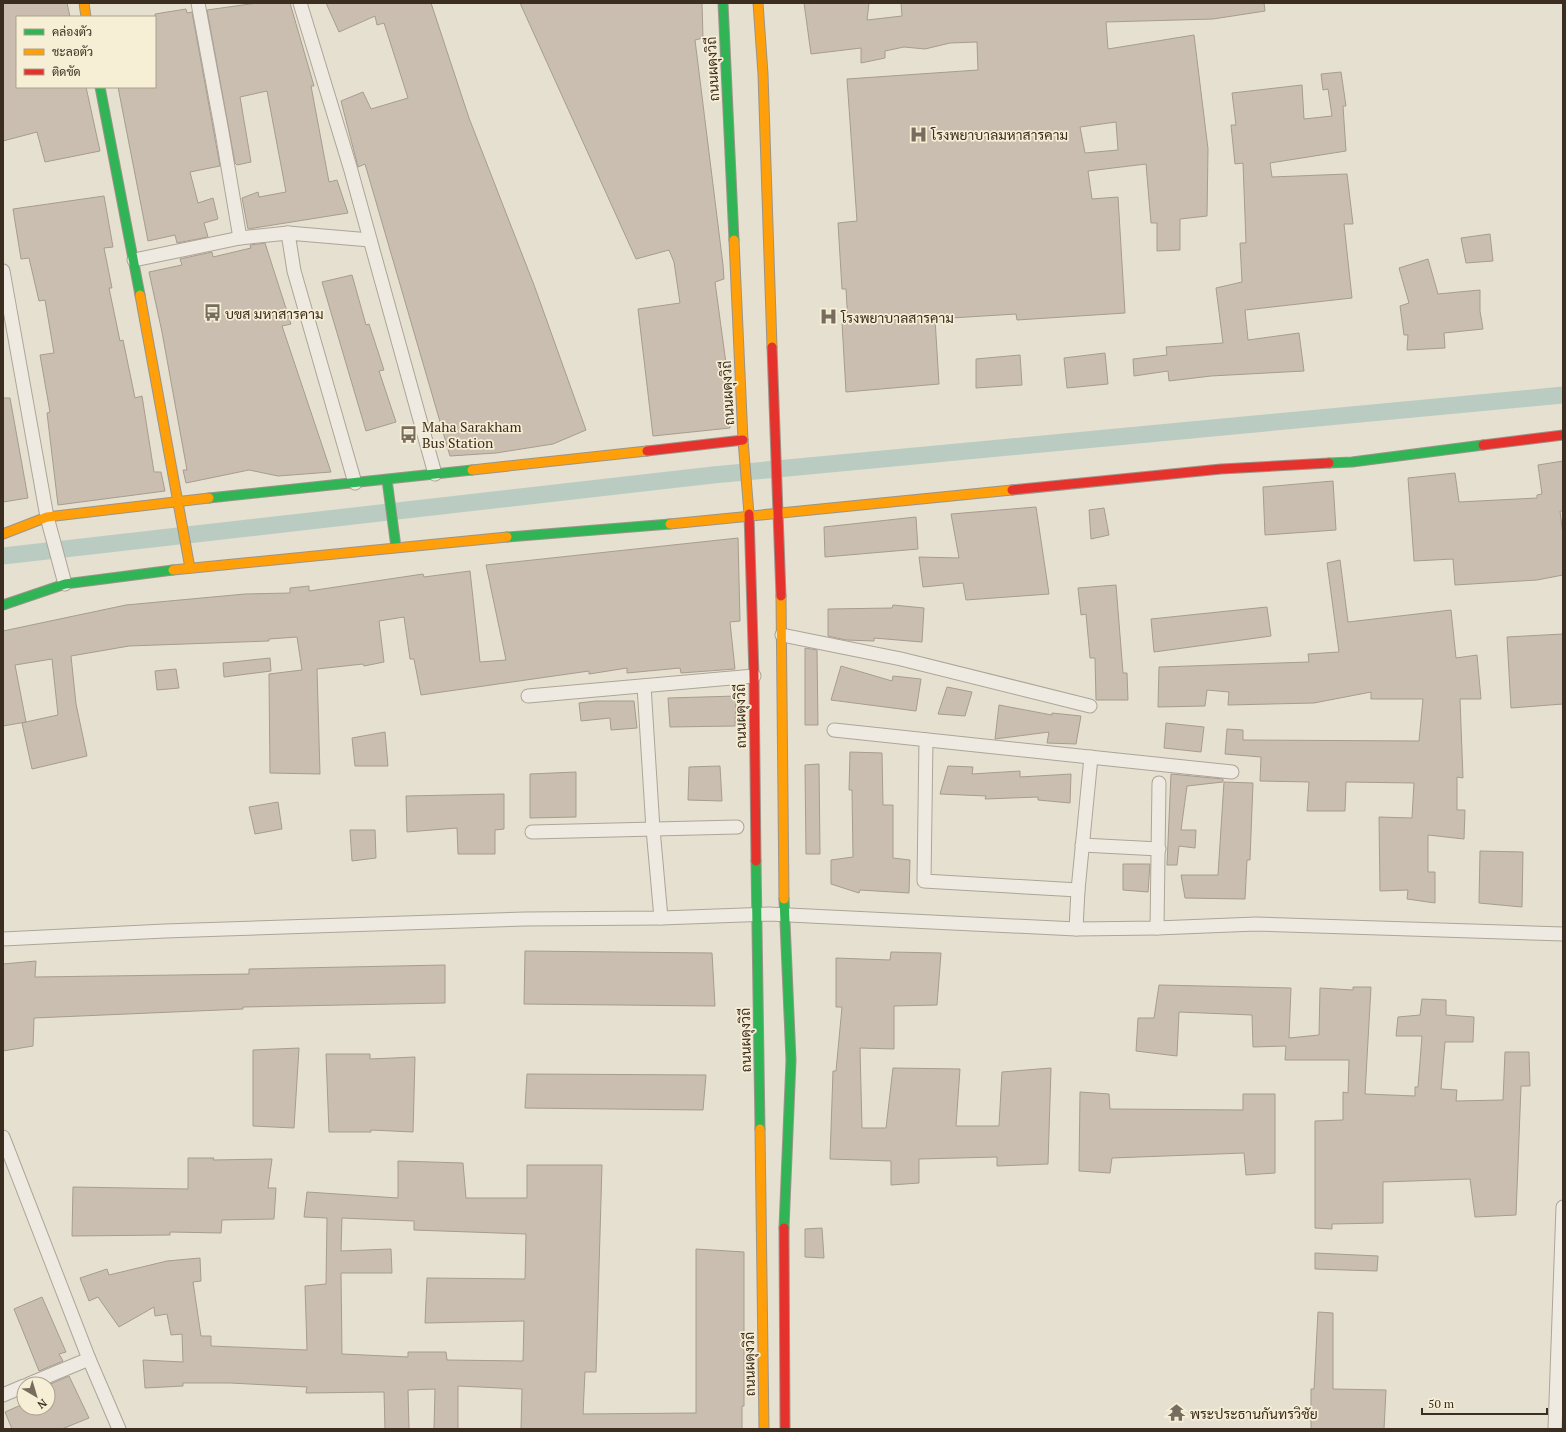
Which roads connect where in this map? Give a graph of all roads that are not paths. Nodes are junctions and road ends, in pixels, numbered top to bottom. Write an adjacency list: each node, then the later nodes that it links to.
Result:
1 (84, 3): 6 (street)
2 (198, 3): 9 (street)
3 (300, 3): 10 (street)
4 (723, 3): 14 (street, ถนนผดุงวิถี)
5 (758, 3): 19 (street)
6 (86, 16)
7 (100, 88): 11 (street)
8 (288, 233): 9 (street); 10 (street); 17 (street)
9 (240, 238): 11 (street)
10 (370, 240): 15 (street)
11 (134, 260): 18 (street)
12 (3, 270): 20 (street)
13 (1563, 435): 19 (street)
14 (743, 440): 15 (street); 21 (street, ถนนผดุงวิถี)
15 (435, 474): 16 (street)
16 (387, 480): 17 (street); 23 (street)
17 (355, 483): 18 (street)
18 (177, 501): 20 (street); 24 (street)
19 (780, 514): 21 (street); 27 (street)
20 (47, 517): 22 (street); 25 (street)
21 (749, 517): 23 (street); 28 (street, ถนนผดุงวิถี)
22 (3, 534)
23 (396, 547): 24 (street)
24 (190, 568): 25 (street)
25 (65, 584): 26 (street)
26 (3, 605)
27 (782, 635): 31 (street); 43 (street)
28 (754, 676): 29 (street); 44 (street, ถนนผดุงวิถี)
29 (644, 686): 30 (street); 38 (street)
30 (528, 696)
31 (1090, 706)
32 (834, 730): 33 (street)
33 (926, 740): 34 (street); 42 (street)
34 (1091, 758): 35 (street); 40 (street)
35 (1232, 772)
36 (1160, 783): 41 (street)
37 (737, 827): 38 (street)
38 (653, 829): 39 (street); 45 (street)
39 (532, 832)
40 (1082, 845): 41 (street); 42 (street)
41 (1159, 849): 46 (street)
42 (1078, 890): 47 (street)
43 (784, 914): 44 (street); 47 (street); 58 (street)
44 (757, 915): 45 (street); 57 (street, ถนนผดุงวิถี)
45 (661, 918): 49 (street)
46 (1157, 928): 47 (street); 48 (street)
47 (1076, 929)
48 (1563, 934)
49 (3, 939)
50 (3, 1136): 52 (street)
51 (1563, 1206): 59 (street)
52 (89, 1359): 53 (street); 56 (street)
53 (48, 1376)
54 (16, 1389): 55 (street)
55 (3, 1395)
56 (119, 1429)
57 (764, 1429)
58 (785, 1429)
59 (1555, 1429)

